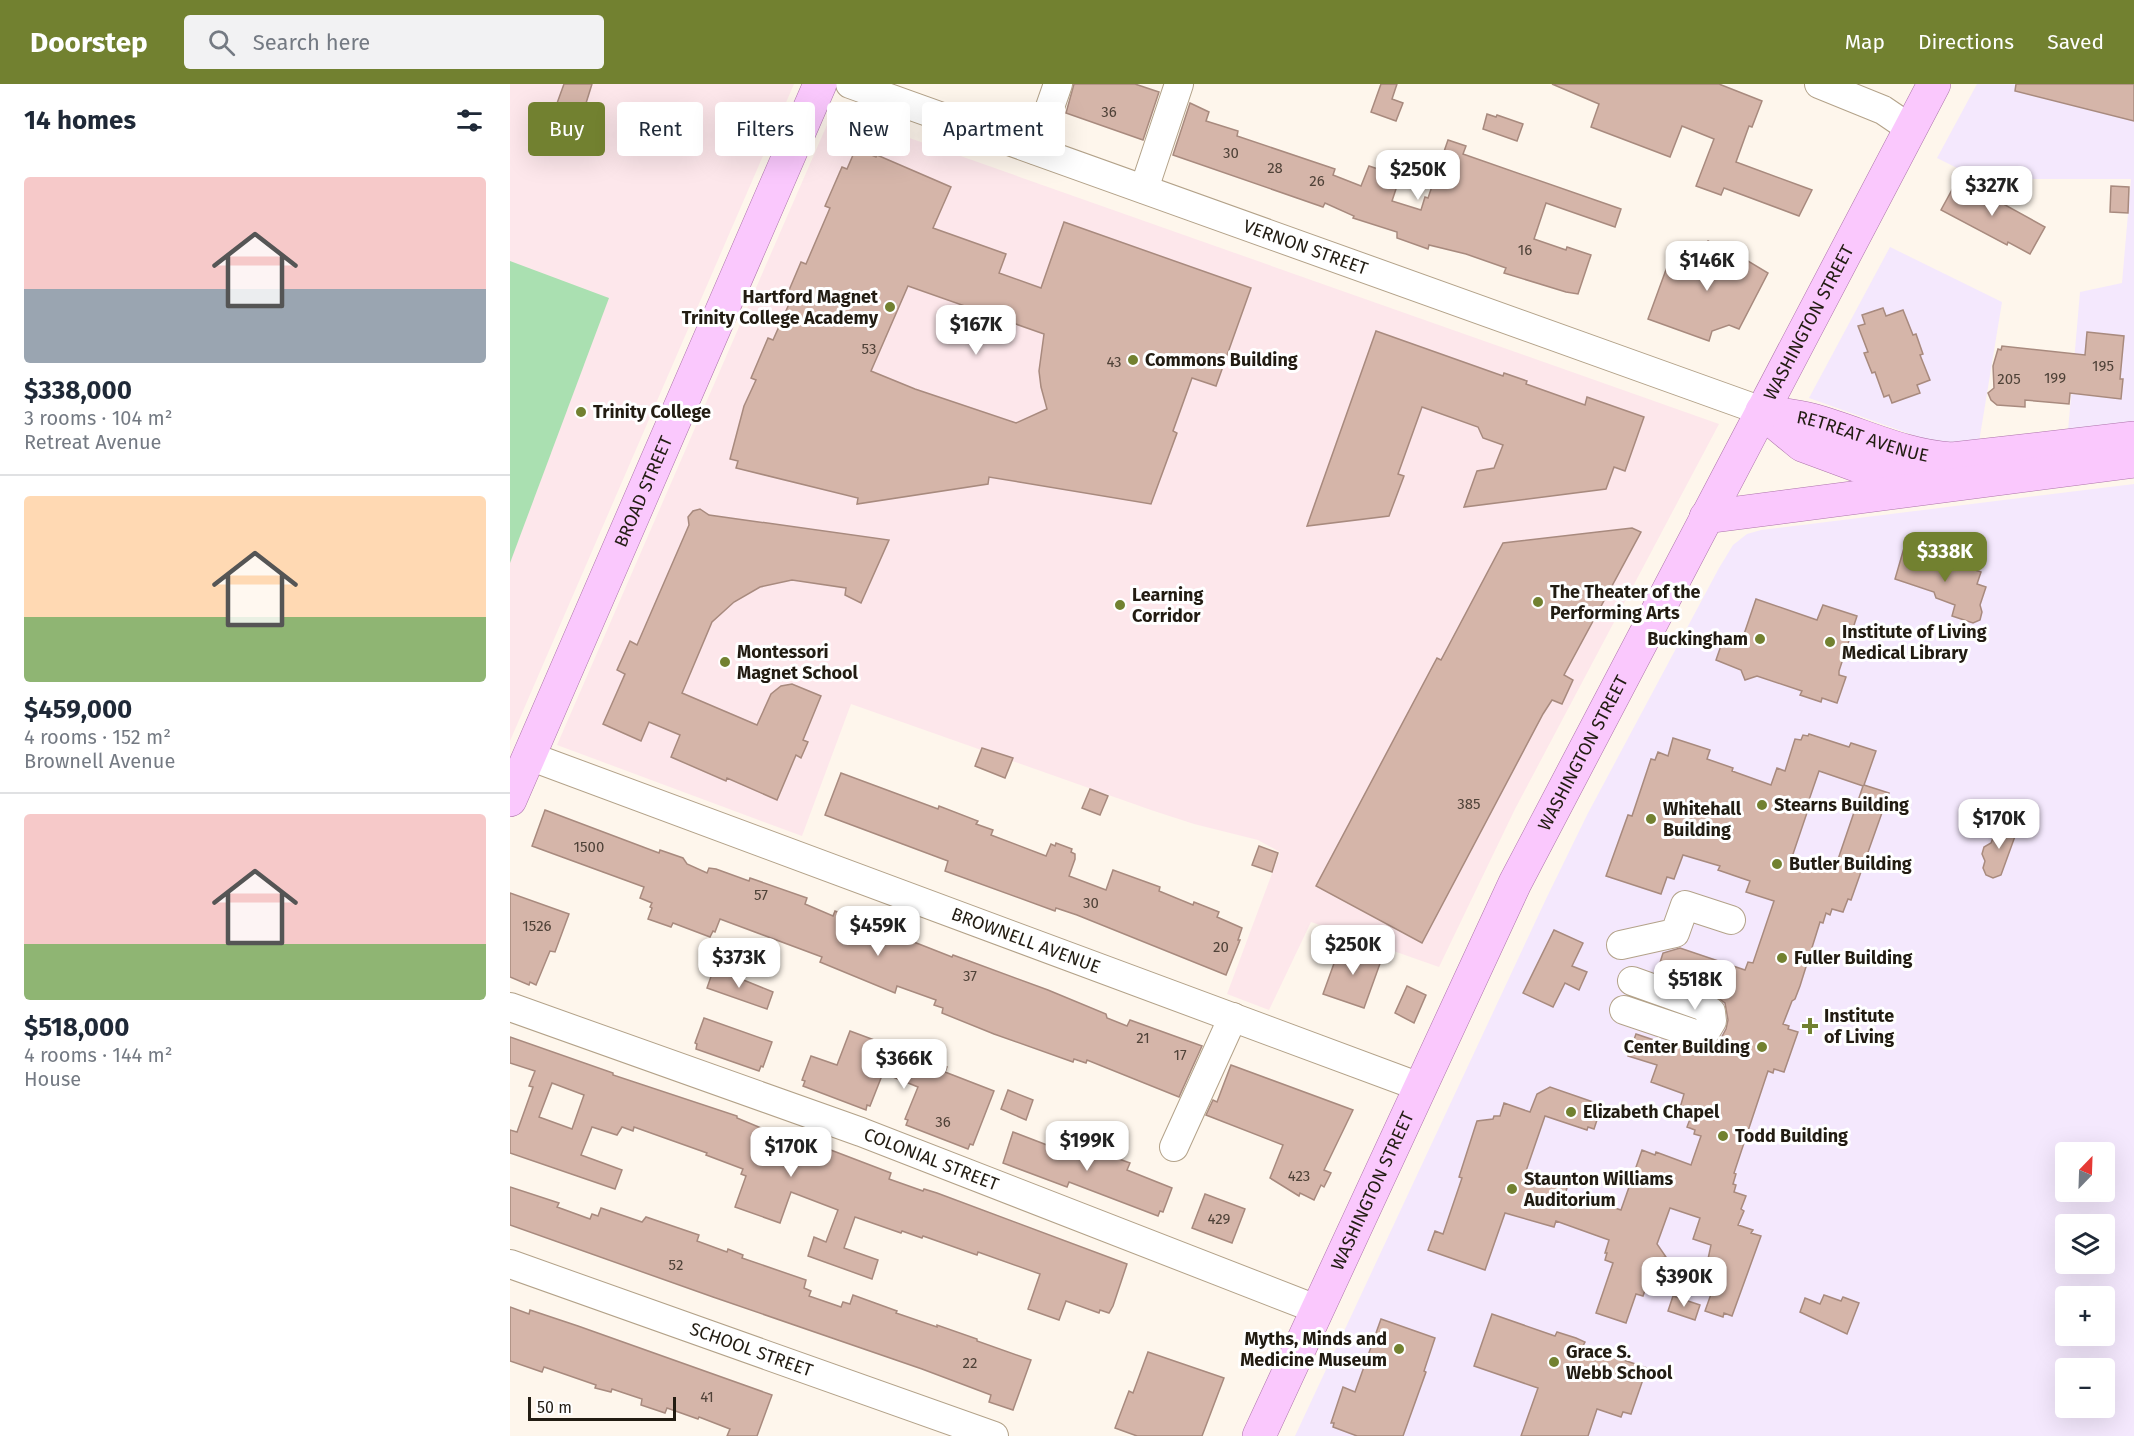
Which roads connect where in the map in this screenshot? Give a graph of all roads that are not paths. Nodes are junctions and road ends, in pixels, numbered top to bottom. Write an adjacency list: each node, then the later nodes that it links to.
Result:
1 (820, 84): 17 (main road, BROAD STREET)
2 (850, 84): 8 (street, VERNON STREET)
3 (1058, 84): 7 (street)
4 (1819, 84): 9 (street)
5 (1934, 84): 9 (main road, WASHINGTON STREET)
6 (1170, 87): 11 (street)
7 (1052, 102)
8 (922, 110)
9 (1911, 129): 12 (main road, WASHINGTON STREET)
10 (1052, 156): 11 (street, VERNON STREET)
11 (1143, 189): 12 (street, VERNON STREET)
12 (1762, 411): 13 (main road, RETREAT AVENUE); 15 (main road, RETREAT AVENUE); 16 (main road, WASHINGTON STREET)
13 (2134, 438)
14 (2134, 461): 15 (main road, RETREAT AVENUE)
15 (1952, 485): 16 (main road, RETREAT AVENUE)
16 (1707, 517): 25 (main road, WASHINGTON STREET)
17 (529, 756): 18 (main road, BROAD STREET); 24 (street, BROWNELL AVENUE)
18 (510, 800)
19 (1731, 920): 20 (street)
20 (1621, 945)
21 (1632, 981): 23 (street)
22 (510, 1007): 28 (street, COLONIAL STREET)
23 (1624, 1010)
24 (1233, 1017): 25 (street, BROWNELL AVENUE); 26 (street)
25 (1420, 1087): 28 (main road, WASHINGTON STREET)
26 (1174, 1148)
27 (510, 1264): 29 (street, SCHOOL STREET)
28 (1316, 1309): 30 (main road, WASHINGTON STREET)
29 (994, 1436)
30 (1260, 1436)

